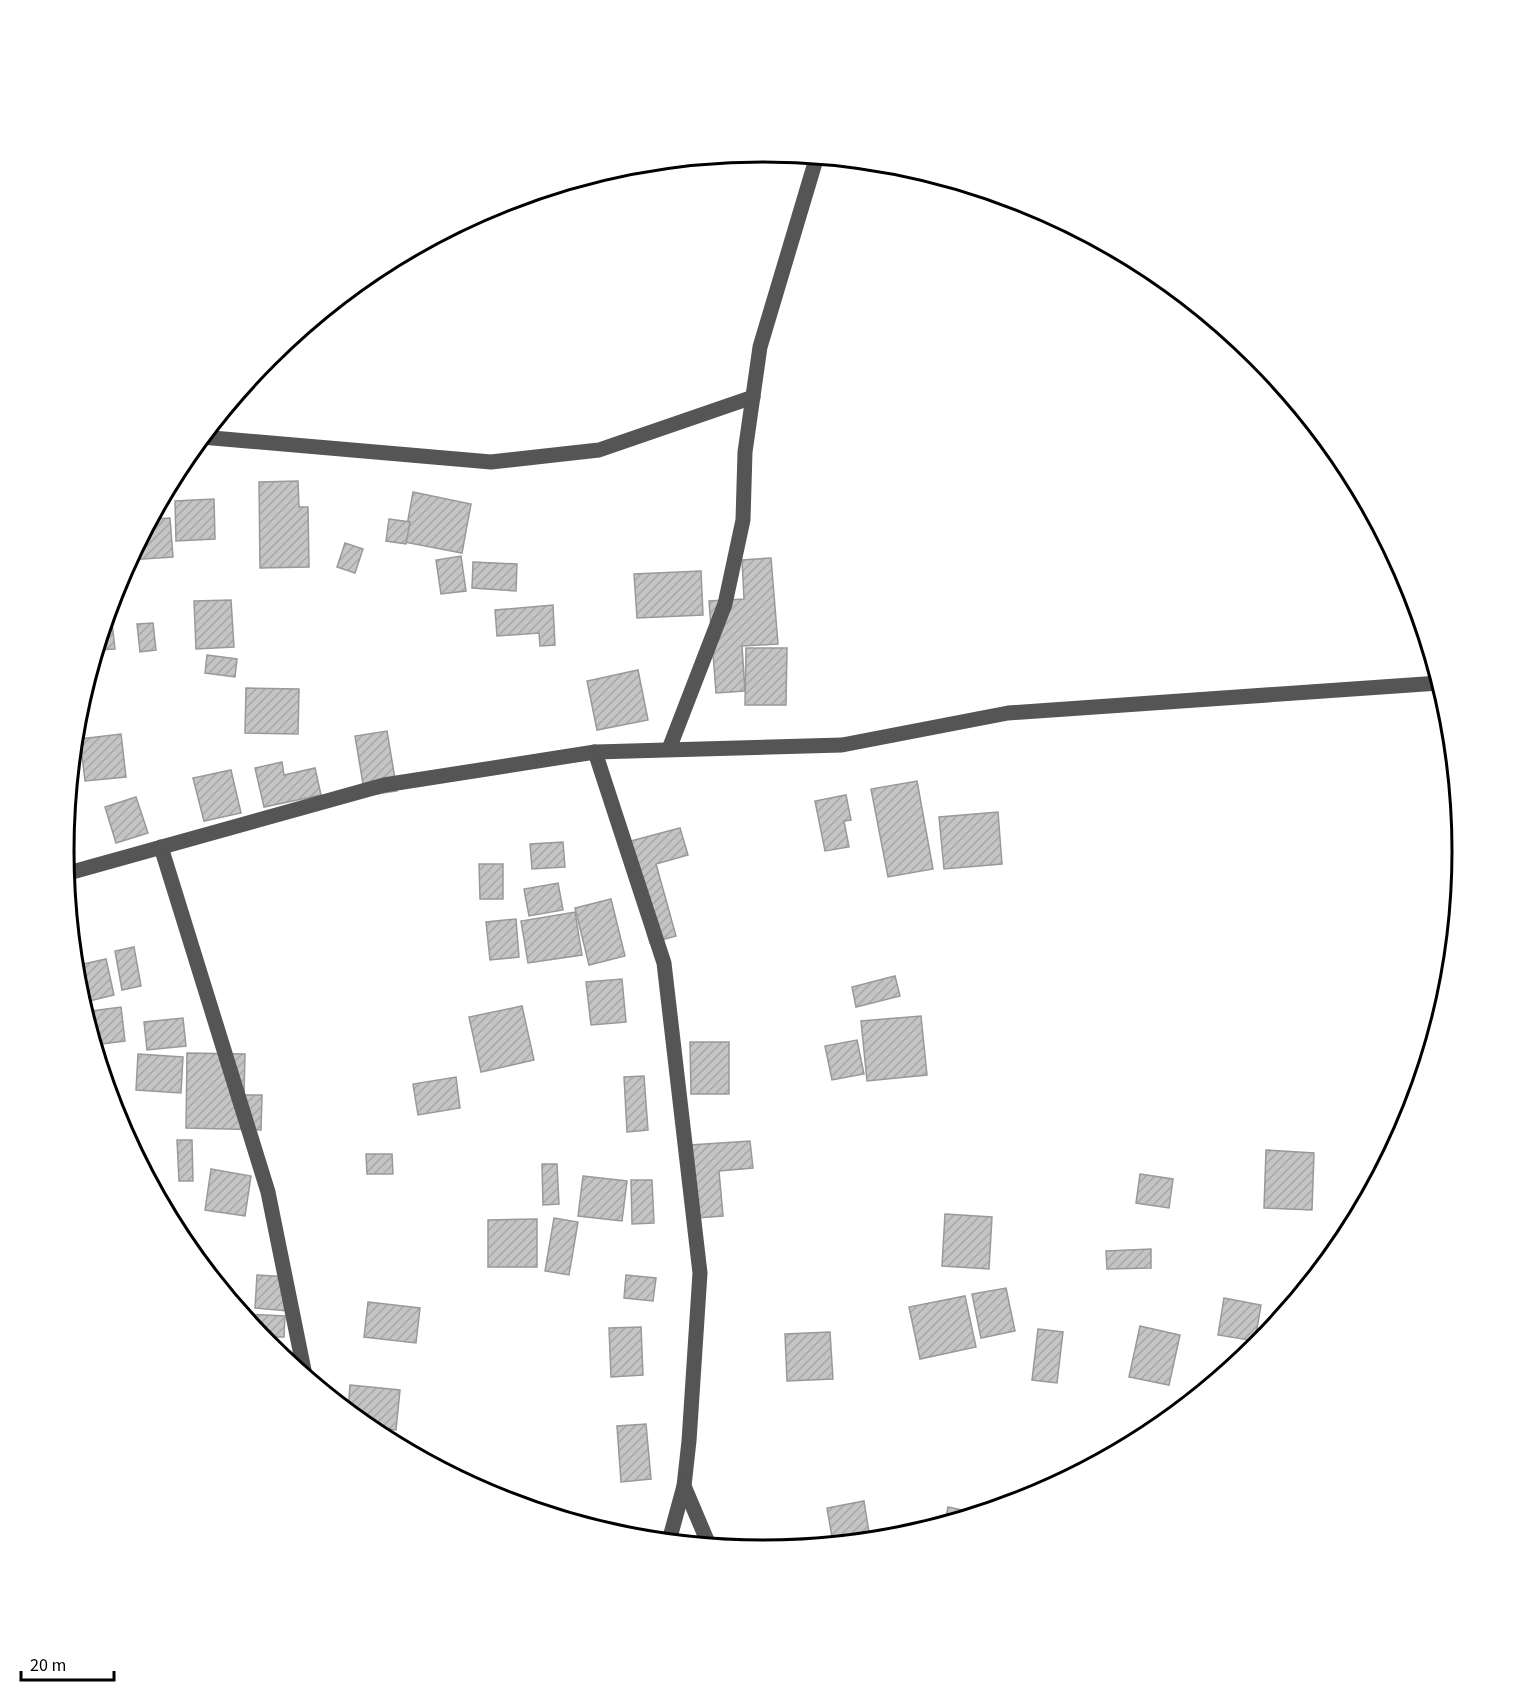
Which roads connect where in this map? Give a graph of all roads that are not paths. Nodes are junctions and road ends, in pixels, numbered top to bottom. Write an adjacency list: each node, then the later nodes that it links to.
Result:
1 (815, 164): 2 (street)
2 (753, 397): 3 (street); 5 (street)
3 (211, 438)
4 (1431, 684): 5 (street)
5 (669, 749): 6 (street)
6 (596, 752): 7 (street); 10 (street)
7 (161, 847): 8 (street); 9 (street)
8 (74, 871)
9 (303, 1364)
10 (684, 1486): 11 (street); 12 (street)
11 (671, 1534)
12 (706, 1537)

